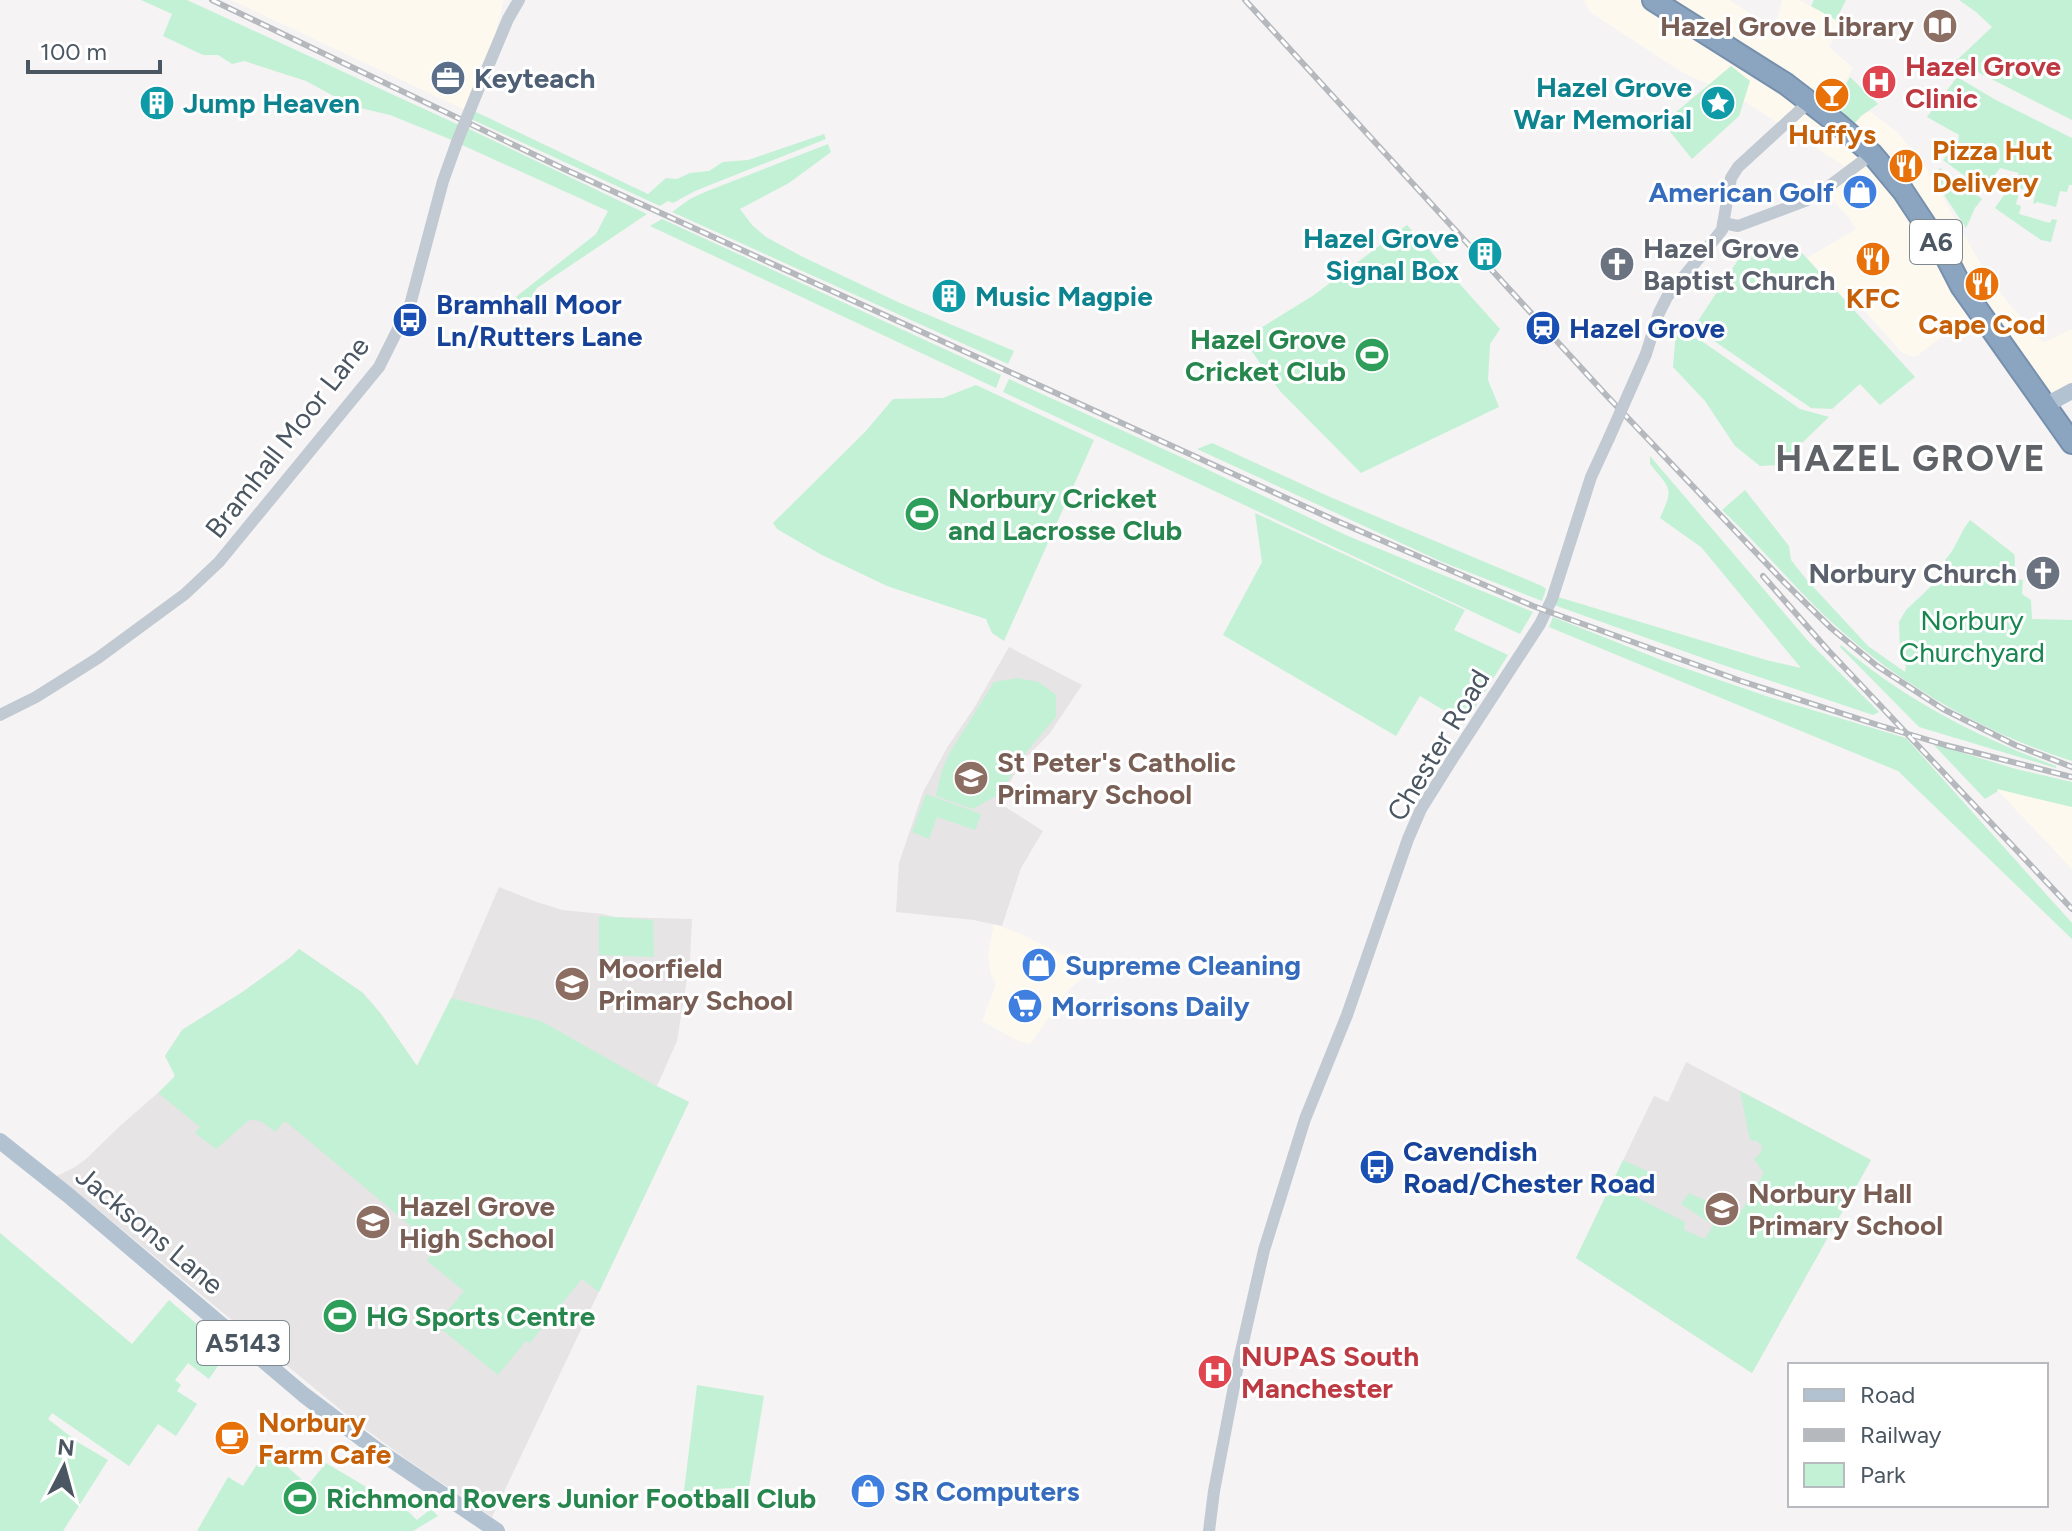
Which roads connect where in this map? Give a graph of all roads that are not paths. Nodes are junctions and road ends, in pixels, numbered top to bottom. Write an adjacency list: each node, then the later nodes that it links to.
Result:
1 (519, 0): 10 (street, Bramhall Moor Lane, bridge)
2 (1653, 0): 3 (highway, A6)
3 (1810, 101): 4 (highway, A6); 5 (street)
4 (1872, 154): 5 (street); 8 (highway, A6)
5 (1723, 223): 13 (street, Chester Road, bridge)
6 (2072, 391): 8 (main road)
7 (2072, 398): 8 (main road)
8 (2049, 408): 9 (highway, A6)
9 (2072, 443)
10 (0, 715)
11 (0, 1141): 12 (main road, Jacksons Lane / A5143)
12 (497, 1531)
13 (1209, 1531)

